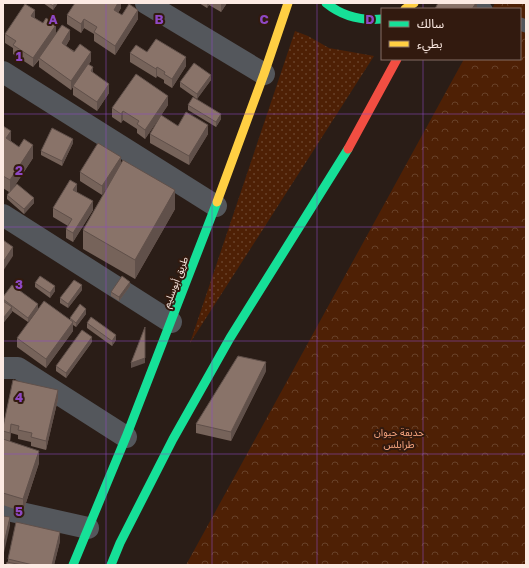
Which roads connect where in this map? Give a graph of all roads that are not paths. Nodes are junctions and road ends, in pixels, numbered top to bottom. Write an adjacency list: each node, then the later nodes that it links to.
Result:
1 (146, 3): 9 (street)
2 (288, 3): 9 (main road, طريق أبوسليم)
3 (326, 3): 6 (main road)
4 (473, 3): 5 (lane)
5 (484, 8)
6 (381, 19)
7 (397, 60): 18 (main road)
8 (3, 72): 10 (street)
9 (264, 74): 10 (main road, طريق أبوسليم)
10 (216, 206): 12 (main road, طريق أبوسليم)
11 (3, 215): 12 (street)
12 (171, 322): 14 (main road, طريق أبوسليم)
13 (8, 364): 14 (street)
14 (126, 437): 16 (main road, طريق أبوسليم)
15 (3, 509): 16 (street)
16 (88, 528): 17 (main road, طريق أبوسليم)
17 (73, 565)
18 (111, 565)

